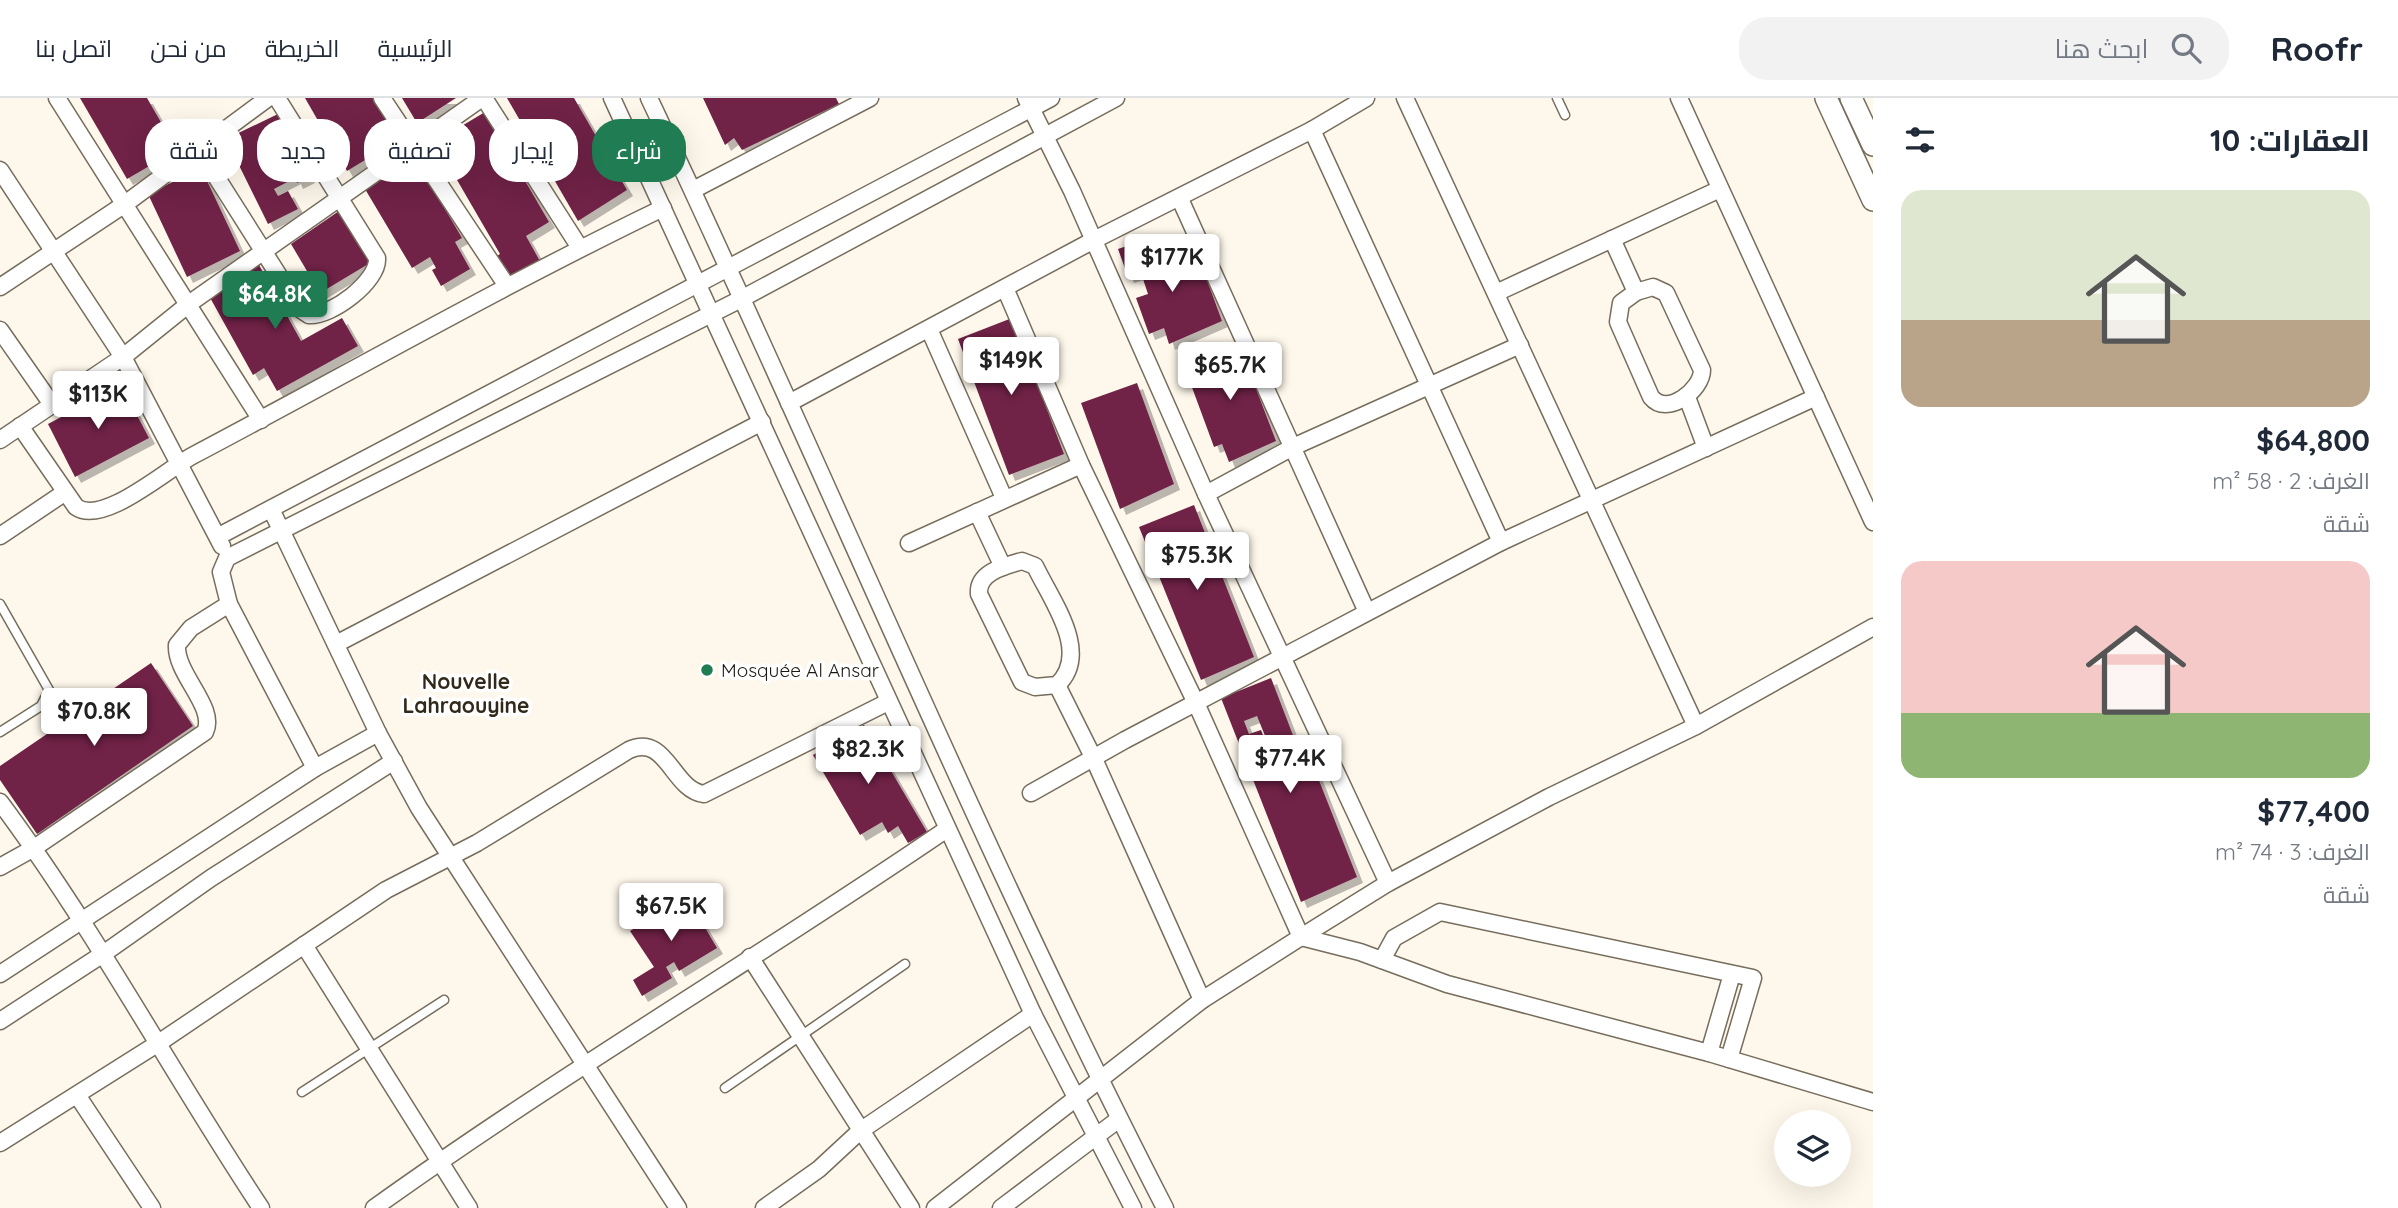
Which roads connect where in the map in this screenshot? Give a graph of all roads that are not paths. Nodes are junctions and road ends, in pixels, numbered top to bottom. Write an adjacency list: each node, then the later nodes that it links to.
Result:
1 (57, 98): 36 (street)
2 (268, 98): 17 (street)
3 (277, 98): 33 (street)
4 (382, 98): 21 (street)
5 (483, 98): 22 (street); 40 (street)
6 (612, 98): 37 (street)
7 (649, 98): 32 (street)
8 (1051, 98): 18 (street)
9 (1116, 98): 24 (street)
10 (1366, 98): 23 (street)
11 (1405, 98): 49 (street)
12 (1557, 98): 19 (lane)
13 (1679, 98): 31 (street)
14 (1826, 98): 35 (street)
15 (1851, 98): 25 (street)
16 (860, 100): 32 (street)
17 (249, 103): 20 (street)
18 (1029, 103): 24 (street); 43 (street)
19 (1564, 115)
20 (231, 119)
21 (396, 119)
22 (452, 119)
23 (1311, 130): 34 (street); 57 (street)
24 (1045, 135): 39 (street); 50 (street)
25 (1873, 145)
26 (0, 170): 42 (street)
27 (364, 179): 33 (street)
28 (154, 182): 36 (street)
29 (220, 182): 41 (street)
30 (438, 182): 45 (street)
31 (1720, 189): 38 (street); 59 (street)
32 (693, 190): 43 (street)
33 (341, 195): 41 (street); 41 (street)
34 (1180, 199): 39 (street); 66 (street)
35 (1873, 200)
36 (125, 204): 42 (street); 51 (street)
37 (663, 208): 40 (street); 44 (street)
38 (1612, 239): 48 (street); 49 (street)
39 (1094, 240): 47 (street); 71 (street)
40 (580, 248): 45 (street)
41 (264, 252): 51 (street)
42 (54, 253): 46 (street); 56 (street)
43 (728, 269): 44 (street); 50 (street)
44 (699, 283): 52 (street); 74 (street)
45 (507, 286): 62 (street)
46 (0, 287)
47 (1005, 288): 53 (street); 69 (street)
48 (1636, 292): 58 (street); 58 (street)
49 (1496, 293): 55 (street)
50 (741, 299): 52 (street); 61 (street)
51 (190, 303): 56 (street); 62 (street)
52 (713, 313): 63 (street); 77 (street)
53 (929, 329): 61 (street); 72 (street)
54 (0, 330): 60 (street)
55 (1520, 345): 57 (street); 73 (street)
56 (122, 357): 60 (street); 68 (street)
57 (1430, 386): 66 (street); 80 (street)
58 (1687, 397): 67 (street)
59 (1816, 397): 67 (street); 76 (street)
60 (51, 403): 64 (street)
61 (789, 403): 125 (street)
62 (261, 420): 68 (street)
63 (762, 422): 88 (street); 91 (street)
64 (20, 426): 65 (street); 70 (street)
65 (0, 440)
66 (1293, 447): 71 (street); 86 (street)
67 (1706, 448): 73 (street)
68 (180, 462): 70 (street); 79 (street)
69 (1081, 465): 72 (street); 92 (street)
70 (64, 493): 78 (street)
71 (1206, 494): 89 (street)
72 (1004, 498): 75 (street)
73 (1591, 503): 80 (street); 93 (street)
74 (271, 509): 77 (street); 79 (street)
75 (977, 512): 81 (street); 83 (street)
76 (1873, 522)
77 (282, 532): 82 (street); 88 (street)
78 (0, 536)
79 (219, 536): 82 (street)
80 (1501, 542): 86 (street)
81 (909, 543)
82 (227, 558): 85 (street)
83 (1003, 567): 90 (street); 90 (street)
84 (0, 604): 94 (lane)
85 (229, 604): 98 (street); 102 (street)
86 (1367, 612): 89 (street)
87 (1873, 627): 93 (street)
88 (337, 645): 95 (street)
89 (1283, 658): 92 (street); 105 (street)
90 (1057, 685): 96 (street)
91 (888, 702): 101 (street); 103 (street)
92 (1196, 704): 96 (street); 107 (street)
93 (1696, 726): 105 (street)
94 (0, 732)
95 (378, 733): 97 (street); 98 (street)
96 (1094, 759): 99 (street); 116 (street)
97 (394, 761): 103 (street); 109 (street)
98 (315, 768): 106 (street)
99 (1031, 793)
100 (0, 802): 102 (street)
101 (947, 829): 110 (street); 117 (street)
102 (34, 848): 104 (street); 106 (street)
103 (448, 856): 108 (street); 124 (street)
104 (0, 867)
105 (1388, 883): 107 (street)
106 (81, 921): 109 (street); 113 (street)
107 (1301, 937): 111 (street); 116 (street)
108 (304, 944): 120 (street); 121 (street)
109 (103, 954): 118 (street); 120 (street)
110 (750, 957): 119 (street); 124 (street)
111 (1382, 960): 114 (street); 122 (street)
112 (905, 964): 119 (lane)
113 (0, 974)
114 (1732, 974): 122 (street); 123 (street)
115 (444, 1000): 121 (lane)
116 (1202, 1000): 125 (street)
117 (1033, 1014): 129 (street); 132 (street)
118 (0, 1021)
119 (802, 1037): 126 (lane); 132 (street)
120 (157, 1044): 128 (street); 137 (street)
121 (371, 1047): 127 (lane); 135 (street)
122 (1709, 1054): 123 (street)
123 (1729, 1059): 130 (street)
124 (583, 1064): 135 (street); 140 (street)
125 (1099, 1079): 129 (street); 131 (street)
126 (725, 1088)
127 (302, 1092)
128 (77, 1095): 134 (street); 136 (street)
129 (1076, 1097): 133 (street); 143 (street)
130 (1873, 1102)
131 (1119, 1119): 133 (street); 146 (street)
132 (860, 1130): 141 (street); 142 (street)
133 (1097, 1139): 144 (street); 145 (street)
134 (0, 1143)
135 (439, 1162): 138 (street); 139 (street)
136 (152, 1208)
137 (261, 1208)
138 (374, 1208)
139 (469, 1208)
140 (678, 1208)
141 (764, 1208)
142 (911, 1208)
143 (935, 1208)
144 (1001, 1208)
145 (1133, 1208)
146 (1165, 1208)

